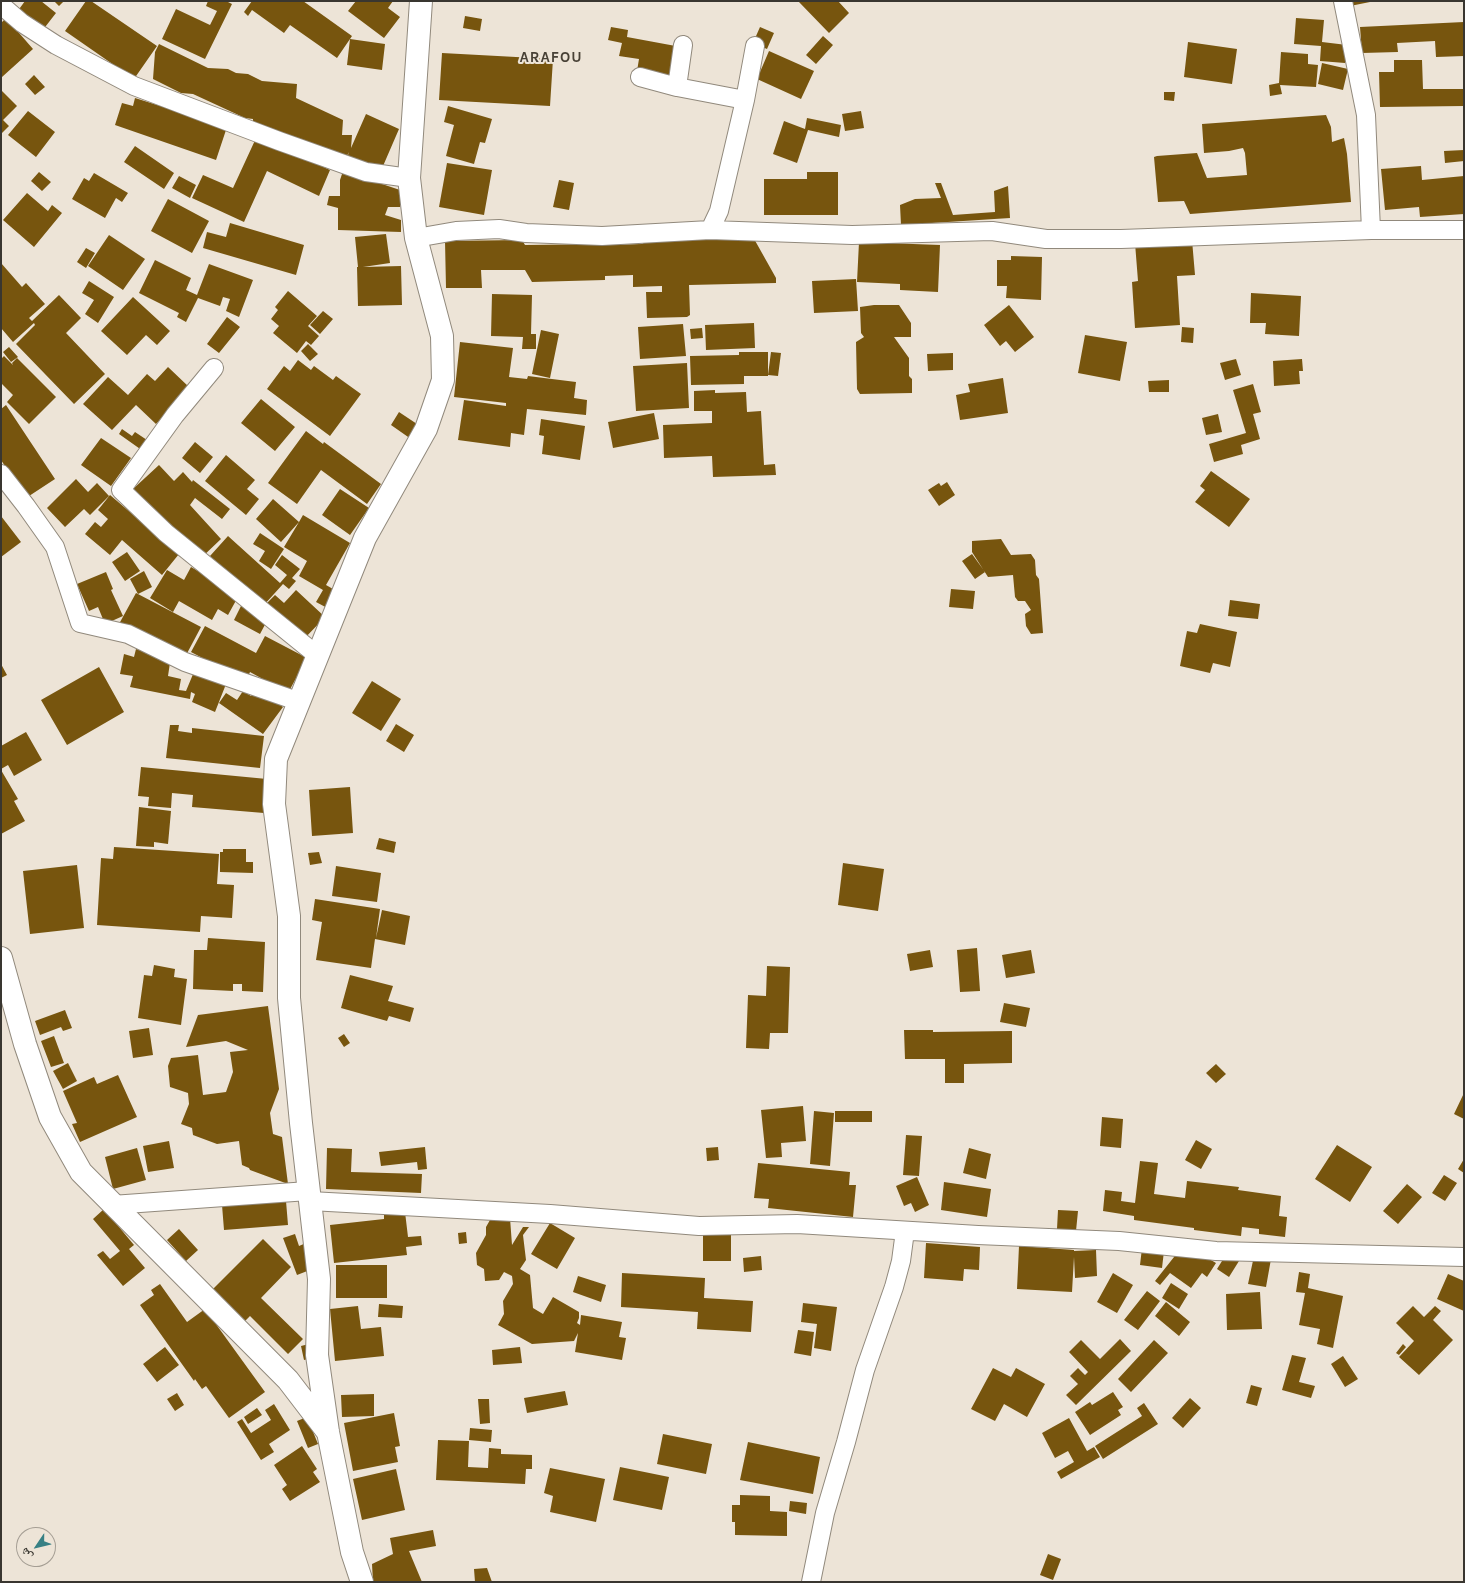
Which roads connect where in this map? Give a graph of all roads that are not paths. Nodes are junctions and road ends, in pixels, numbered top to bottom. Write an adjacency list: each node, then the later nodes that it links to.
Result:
1 (421, 1): 9 (main road)
2 (1342, 1): 11 (street)
3 (1, 5): 9 (street)
4 (683, 45): 7 (street)
5 (755, 46): 8 (street)
6 (640, 77): 7 (street)
7 (677, 87): 8 (street)
8 (745, 100): 10 (street)
9 (409, 178): 13 (main road)
10 (710, 230): 11 (street); 13 (street)
11 (1371, 230): 12 (street)
12 (1464, 230)
13 (416, 238): 16 (main road)
14 (214, 368): 16 (street)
15 (1, 474): 17 (street)
16 (318, 656): 17 (main road)
17 (300, 702): 19 (main road)
18 (1, 958): 20 (main road)
19 (309, 1196): 20 (street); 21 (street); 23 (main road)
20 (112, 1205): 23 (main road)
21 (905, 1231): 22 (street); 25 (street)
22 (1464, 1257)
23 (328, 1432): 24 (main road)
24 (362, 1582)
25 (811, 1582)

